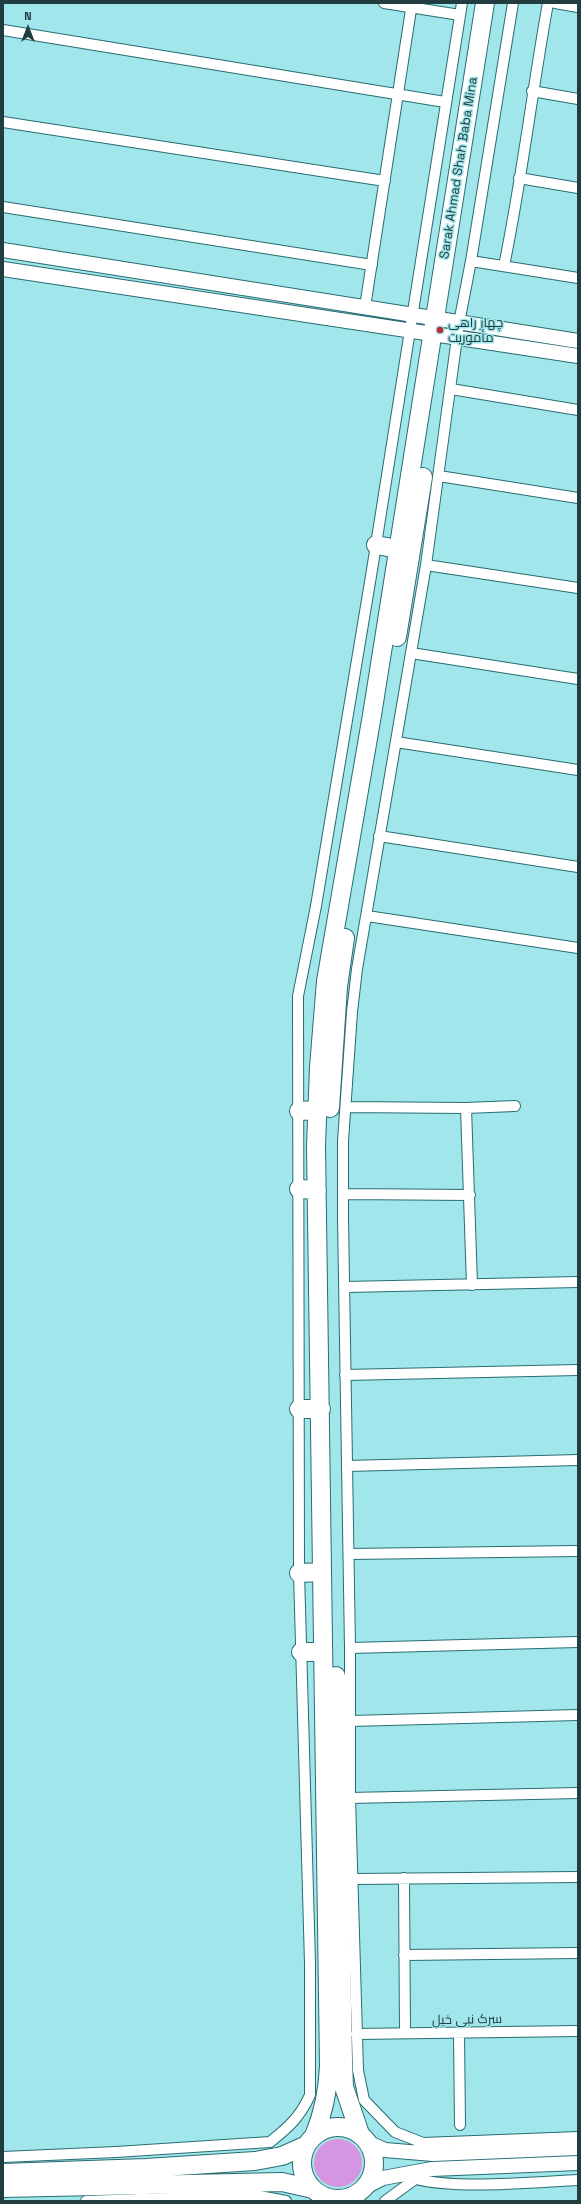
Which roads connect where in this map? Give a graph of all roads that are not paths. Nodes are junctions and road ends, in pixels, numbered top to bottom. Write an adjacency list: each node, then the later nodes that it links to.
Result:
1 (384, 3): 8 (street)
2 (462, 3): 10 (street)
3 (486, 3): 29 (highway, Sarak Ahmad Shah Baba Mina)
4 (498, 3): 29 (highway)
5 (513, 3): 22 (street)
6 (548, 3): 12 (street)
7 (555, 3): 9 (street)
8 (411, 5): 10 (street); 13 (street)
9 (578, 7)
10 (460, 15): 15 (street)
11 (3, 30): 13 (street)
12 (532, 92): 14 (street); 17 (street)
13 (398, 95): 15 (street); 18 (street)
14 (578, 98)
15 (446, 102): 28 (street)
16 (3, 122): 18 (street)
17 (519, 178): 19 (street); 24 (street)
18 (384, 181): 23 (street)
19 (578, 188)
20 (3, 207): 23 (street)
21 (3, 250): 27 (street)
22 (471, 261): 24 (street); 29 (street)
23 (372, 265): 27 (street)
24 (504, 266): 26 (street)
25 (3, 269): 30 (street)
26 (578, 278)
27 (365, 307): 28 (street)
28 (412, 315): 29 (street); 30 (street)
29 (446, 328): 30 (street); 31 (street); 32 (street); 33 (street); 38 (highway); 88 (highway)
30 (410, 329): 37 (street)
31 (578, 341)
32 (578, 356)
33 (451, 390): 34 (street); 35 (street)
34 (578, 410)
35 (438, 476): 36 (street); 39 (street)
36 (578, 498)
37 (376, 545): 38 (highway); 53 (street)
38 (398, 549): 52 (highway)
39 (426, 565): 40 (street); 41 (street)
40 (578, 588)
41 (411, 653): 42 (street); 43 (street)
42 (578, 679)
43 (396, 742): 44 (street); 45 (street)
44 (578, 770)
45 (379, 836): 46 (street); 47 (street)
46 (578, 867)
47 (367, 916): 48 (street); 50 (street)
48 (578, 948)
49 (515, 1106): 51 (street)
50 (346, 1107): 51 (street); 56 (street)
51 (466, 1108): 57 (street)
52 (317, 1110): 53 (highway); 55 (highway)
53 (299, 1111): 54 (street)
54 (299, 1189): 55 (highway); 63 (street)
55 (317, 1190): 64 (highway)
56 (345, 1194): 57 (street); 60 (street)
57 (470, 1195): 59 (street)
58 (578, 1282): 59 (street)
59 (472, 1285): 60 (street)
60 (346, 1287): 62 (street)
61 (578, 1370): 62 (street)
62 (345, 1375): 66 (street)
63 (299, 1409): 64 (highway); 70 (street)
64 (321, 1409): 69 (highway)
65 (578, 1460): 66 (street)
66 (347, 1466): 68 (street)
67 (578, 1551): 68 (street)
68 (349, 1554): 72 (street)
69 (322, 1572): 70 (highway); 74 (highway)
70 (299, 1573): 73 (street)
71 (578, 1642): 72 (street)
72 (350, 1648): 76 (street)
73 (301, 1652): 74 (highway); 89 (street)
74 (323, 1652): 91 (highway)
75 (578, 1715): 76 (street)
76 (350, 1720): 78 (street)
77 (578, 1793): 78 (street)
78 (350, 1798): 81 (street)
79 (578, 1877): 80 (street)
80 (404, 1878): 81 (street); 83 (street)
81 (354, 1879): 87 (street)
82 (578, 1953): 83 (street)
83 (404, 1955): 85 (street)
84 (578, 2032): 86 (street, سرک نبی خیل)
85 (405, 2033): 86 (street, سرک نبی خیل); 87 (street, سرک نبی خیل)
86 (459, 2033): 92 (street)
87 (356, 2034): 90 (street)
88 (344, 2087): 90 (street); 94 (highway)
89 (310, 2094): 91 (street); 96 (street)
90 (364, 2100): 97 (street)
91 (324, 2111): 95 (highway)
92 (460, 2125)
93 (578, 2137): 97 (street)
94 (364, 2138): 95 (highway); 99 (street); 108 (highway)
95 (311, 2141): 101 (highway); 109 (highway)
96 (270, 2142): 100 (street); 101 (street)
97 (423, 2143): 99 (street)
98 (578, 2148): 99 (street)
99 (409, 2153)
100 (3, 2157)
101 (256, 2161): 103 (highway)
102 (578, 2163): 104 (street)
103 (3, 2173)
104 (408, 2177): 105 (street); 108 (street); 113 (street)
105 (578, 2180)
106 (3, 2188): 107 (highway)
107 (246, 2189): 109 (highway); 110 (street); 112 (street)
108 (359, 2194): 109 (highway)
109 (319, 2195)
110 (142, 2200): 111 (street)
111 (86, 2201)
112 (286, 2201)
113 (385, 2201)

